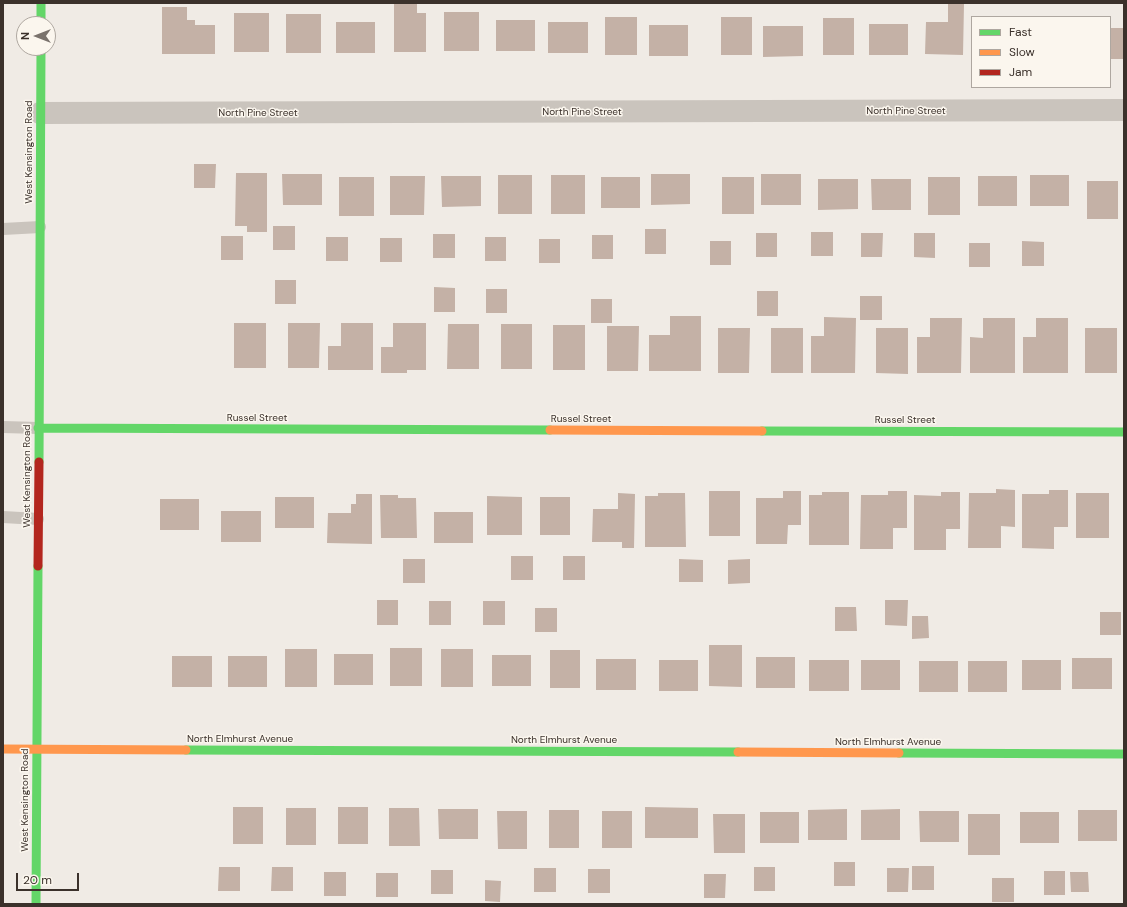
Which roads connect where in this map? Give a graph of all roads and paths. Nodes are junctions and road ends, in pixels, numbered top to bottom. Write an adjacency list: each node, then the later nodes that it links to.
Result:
1 (41, 3): 2 (street)
2 (41, 16)
3 (41, 56): 5 (street, West Kensington Road)
4 (1124, 110): 5 (street, North Pine Street)
5 (40, 113): 6 (street, West Kensington Road)
6 (40, 227): 7 (lane); 9 (street, West Kensington Road)
7 (3, 229)
8 (3, 427): 9 (lane)
9 (38, 428): 10 (street, Russel Street); 12 (street, West Kensington Road)
10 (1124, 432)
11 (3, 517): 12 (lane)
12 (38, 519): 14 (street, West Kensington Road)
13 (3, 749): 14 (street, North Elmhurst Avenue)
14 (37, 749): 15 (street, North Elmhurst Avenue); 16 (street, West Kensington Road)
15 (1124, 754)
16 (36, 904)

